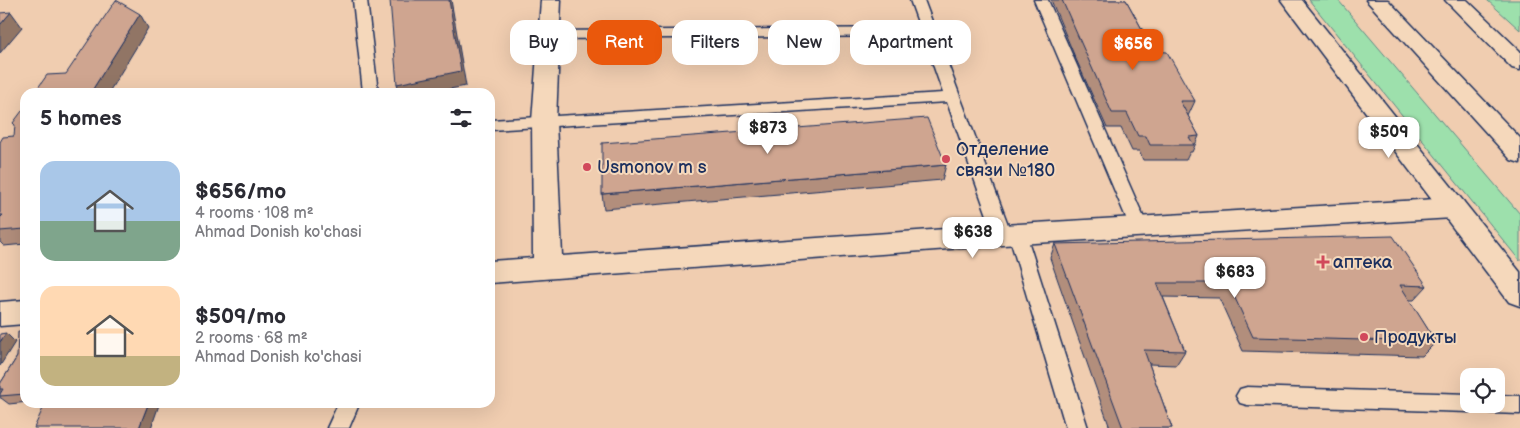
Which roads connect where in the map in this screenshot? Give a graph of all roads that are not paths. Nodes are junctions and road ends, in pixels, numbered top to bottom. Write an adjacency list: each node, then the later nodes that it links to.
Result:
1 (360, 0): 15 (lane)
2 (551, 0): 8 (street)
3 (917, 0): 9 (lane)
4 (1041, 0): 21 (lane)
5 (1291, 0): 20 (street)
6 (1376, 0): 19 (street)
7 (1455, 0): 12 (street)
8 (549, 20)
9 (924, 20)
10 (850, 33): 11 (lane)
11 (577, 35)
12 (1520, 63)
13 (547, 65): 17 (street)
14 (941, 65): 16 (lane)
15 (370, 88)
16 (954, 96): 17 (lane); 22 (lane)
17 (544, 121): 18 (lane); 23 (street)
18 (495, 125)
19 (1520, 154)
20 (1453, 208): 21 (street); 25 (street)
21 (1139, 227): 22 (street)
22 (1010, 234): 23 (street); 34 (lane)
23 (548, 268): 24 (street)
24 (495, 272)
25 (1520, 294)
26 (20, 312): 27 (street)
27 (0, 314)
28 (1247, 396): 29 (lane)
29 (1460, 403)
30 (1505, 404): 31 (lane)
31 (1520, 405)
32 (347, 408): 33 (lane)
33 (338, 428)
34 (1077, 428)

